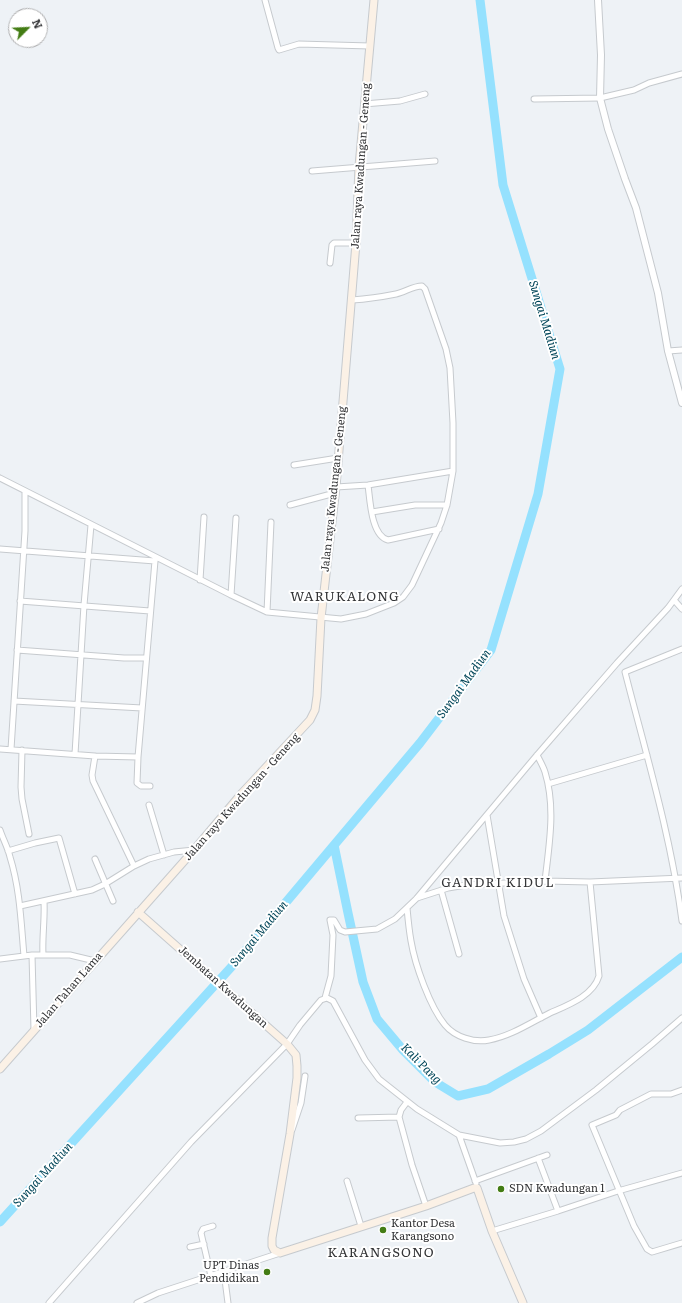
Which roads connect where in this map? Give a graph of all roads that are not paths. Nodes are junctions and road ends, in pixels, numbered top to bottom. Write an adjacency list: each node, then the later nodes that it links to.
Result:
1 (266, 0): 4 (street)
2 (374, 0): 4 (main road, Jalan raya Kwadungan - Geneng)
3 (598, 0): 8 (street)
4 (370, 46): 9 (main road, Jalan raya Kwadungan - Geneng)
5 (682, 74): 8 (street)
6 (425, 94): 9 (street)
7 (534, 98): 8 (street)
8 (600, 98): 17 (street)
9 (364, 104): 11 (main road, Jalan raya Kwadungan - Geneng)
10 (435, 161): 11 (street)
11 (359, 166): 12 (street); 13 (main road, Jalan raya Kwadungan - Geneng)
12 (312, 171)
13 (356, 243): 14 (street); 15 (main road, Jalan raya Kwadungan - Geneng)
14 (330, 262)
15 (352, 300): 19 (main road, Jalan raya Kwadungan - Geneng); 21 (street)
16 (682, 350): 17 (street)
17 (668, 351): 18 (street)
18 (682, 403)
19 (338, 458): 20 (street); 24 (main road, Jalan raya Kwadungan - Geneng)
20 (294, 465)
21 (453, 471): 23 (street); 27 (street)
22 (0, 478): 25 (street)
23 (368, 485): 24 (street); 28 (street)
24 (335, 490): 26 (street); 47 (main road, Jalan raya Kwadungan - Geneng)
25 (25, 492): 32 (street); 35 (street)
26 (290, 505)
27 (447, 505): 28 (street); 33 (street)
28 (372, 512): 33 (street)
29 (204, 517): 38 (street)
30 (236, 518): 40 (street)
31 (271, 522): 46 (street)
32 (91, 525): 36 (street); 37 (street)
33 (439, 529): 47 (street)
34 (0, 549): 35 (street)
35 (23, 551): 36 (street); 42 (street)
36 (89, 556): 37 (street); 43 (street)
37 (155, 559): 38 (street); 45 (street)
38 (200, 580): 40 (street)
39 (682, 589): 41 (street)
40 (231, 596): 46 (street)
41 (674, 600): 44 (street); 59 (street)
42 (20, 601): 43 (street); 48 (street)
43 (84, 605): 45 (street); 50 (street)
44 (682, 609)
45 (150, 610): 51 (street)
46 (267, 612): 47 (street)
47 (321, 618): 69 (main road, Jalan raya Kwadungan - Geneng)
48 (17, 650): 50 (street); 52 (street)
49 (682, 650): 60 (street)
50 (82, 655): 51 (street); 53 (street)
51 (146, 658): 54 (street)
52 (14, 701): 53 (street); 56 (street)
53 (79, 704): 54 (street); 58 (street)
54 (142, 708): 62 (street)
55 (0, 749): 56 (street)
56 (11, 749): 57 (street)
57 (22, 750): 58 (street); 68 (street)
58 (75, 754): 61 (street)
59 (537, 755): 63 (street); 66 (street)
60 (647, 755): 63 (street); 74 (street)
61 (95, 756): 62 (street); 73 (street)
62 (138, 757): 64 (street)
63 (548, 784): 76 (street)
64 (150, 786)
65 (149, 805): 71 (street)
66 (487, 815): 78 (street); 82 (street)
67 (0, 830): 70 (street)
68 (29, 834)
69 (194, 850): 71 (street); 87 (main road, Jalan raya Kwadungan - Geneng)
70 (8, 851): 81 (street); 85 (street)
71 (164, 855): 73 (street)
72 (95, 859): 79 (street)
73 (134, 866): 79 (street)
74 (674, 878): 75 (street); 77 (street); 88 (street)
75 (682, 878)
76 (544, 881): 77 (street); 78 (street)
77 (590, 882): 96 (street)
78 (498, 883): 80 (street); 96 (street)
79 (105, 884): 81 (street); 84 (street)
80 (441, 890): 82 (street); 89 (street)
81 (75, 894): 83 (street)
82 (416, 899): 86 (street)
83 (44, 901): 85 (street); 91 (street)
84 (113, 902)
85 (20, 906): 92 (street)
86 (407, 908): 95 (street); 96 (street)
87 (138, 912): 94 (main road, Jalan Tahan Lama); 99 (main road, Jembatan Kwadungan)
88 (682, 919)
89 (460, 954)
90 (32, 955): 91 (street); 92 (street); 98 (street)
91 (43, 955): 94 (street)
92 (24, 956): 93 (street)
93 (0, 960)
94 (95, 961): 98 (main road, Jalan Tahan Lama)
95 (325, 998): 99 (street); 103 (street)
96 (541, 1018)
97 (682, 1018): 107 (street)
98 (34, 1030): 100 (main road, Jalan Tahan Lama)
99 (287, 1044): 106 (main road, Jembatan Kwadungan); 127 (street)
100 (0, 1069)
101 (305, 1076): 106 (street)
102 (682, 1090): 113 (street)
103 (407, 1102): 104 (street); 107 (street)
104 (399, 1117): 105 (street); 114 (street)
105 (358, 1118)
106 (290, 1134): 121 (main road, Jembatan Kwadungan)
107 (459, 1135): 112 (street)
108 (547, 1155): 109 (street)
109 (538, 1158): 112 (street); 115 (street)
110 (682, 1173): 113 (street)
111 (347, 1181): 117 (street)
112 (476, 1184): 114 (main road); 118 (main road)
113 (618, 1191): 115 (street); 120 (street)
114 (426, 1206): 117 (main road)
115 (558, 1212): 118 (street)
116 (213, 1226): 119 (street)
117 (361, 1226): 123 (main road)
118 (492, 1231): 130 (main road)
119 (204, 1244): 122 (street); 126 (street)
120 (682, 1244)
121 (272, 1246): 123 (main road); 124 (street)
122 (190, 1247)
123 (280, 1253): 124 (street)
124 (264, 1258): 125 (street)
125 (224, 1272): 126 (street); 129 (street)
126 (211, 1276): 128 (street)
127 (49, 1303)
128 (137, 1303)
129 (228, 1303)
130 (523, 1303)

